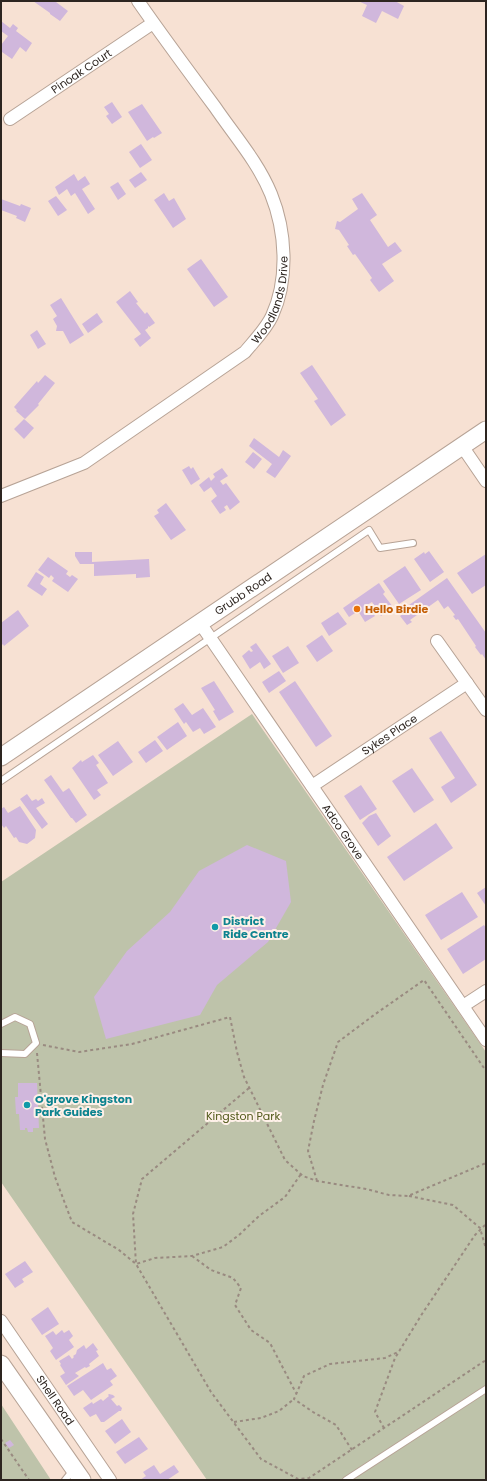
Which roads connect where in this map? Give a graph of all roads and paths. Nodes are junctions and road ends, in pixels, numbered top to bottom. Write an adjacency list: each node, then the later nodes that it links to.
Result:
1 (138, 1): 2 (street, Woodlands Drive)
2 (153, 23): 3 (street, Pinoak Court); 7 (street, Woodlands Drive)
3 (10, 120)
4 (486, 430): 5 (main road, Grubb Road)
5 (462, 446): 6 (street); 9 (main road, Grubb Road)
6 (486, 481)
7 (1, 496)
8 (413, 543): 10 (lane, Grubb Road)
9 (200, 623): 10 (street, Adco Grove); 14 (main road, Grubb Road)
10 (211, 638): 15 (lane, Grubb Road); 16 (street, Adco Grove)
11 (437, 641): 12 (street)
12 (467, 683): 13 (street); 16 (street, Sykes Place)
13 (486, 710)
14 (1, 757)
15 (1, 781)
16 (312, 786): 18 (street, Adco Grove)
17 (486, 991): 18 (street)
18 (463, 1006): 20 (street, Adco Grove)
19 (1, 1024): 21 (lane)
20 (486, 1040)
21 (36, 1044): 22 (lane); 24 (path); 32 (path)
22 (1, 1053)
23 (486, 1071): 27 (path)
24 (249, 1088): 26 (path); 32 (path)
25 (486, 1162): 28 (path)
26 (301, 1174): 27 (path); 31 (path)
27 (317, 1181): 28 (path)
28 (408, 1196): 30 (path)
29 (486, 1224): 34 (path)
30 (486, 1249)
31 (192, 1256): 32 (path); 38 (path)
32 (136, 1264): 40 (path)
33 (1, 1321): 47 (street, Shell Road)
34 (399, 1351): 38 (path); 41 (path)
35 (486, 1360): 41 (path)
36 (1, 1364): 44 (main road, Shell Road)
37 (486, 1389): 48 (lane)
38 (296, 1393): 39 (path)
39 (294, 1398): 40 (path); 43 (path)
40 (234, 1422): 45 (path)
41 (384, 1428): 43 (path)
42 (1, 1439): 46 (path)
43 (352, 1450): 45 (path)
44 (74, 1476)
45 (310, 1479)
46 (29, 1480)
47 (110, 1480)
48 (346, 1480)

